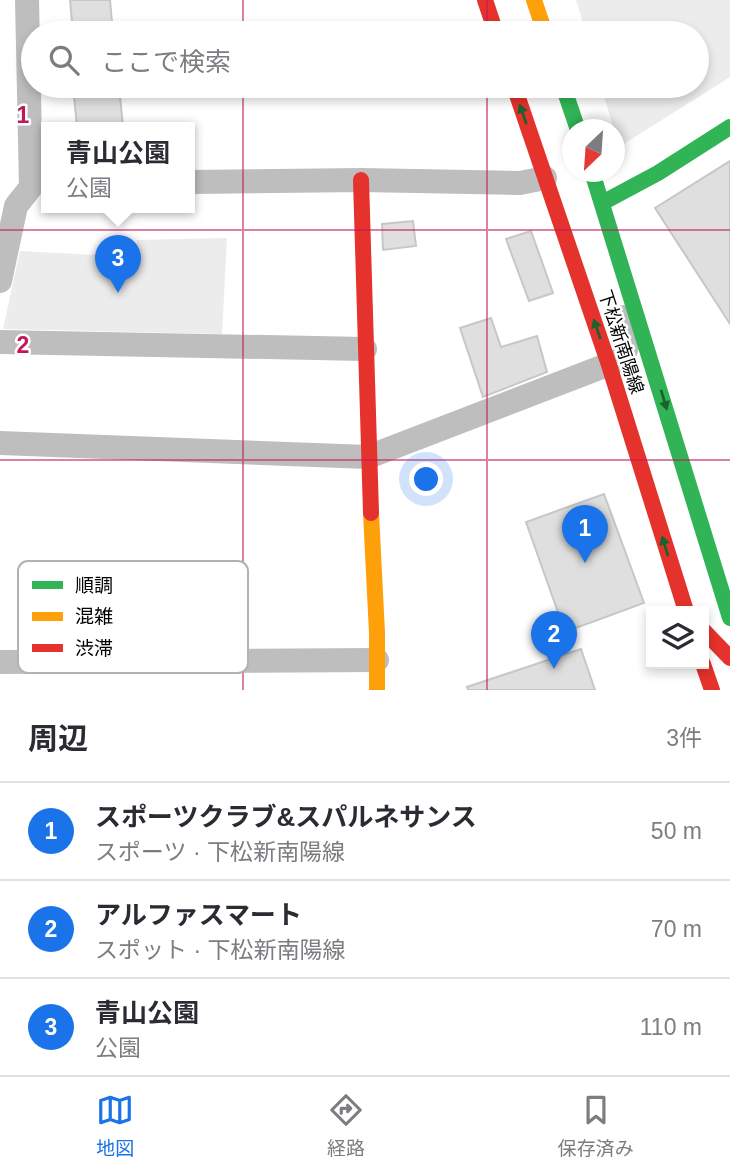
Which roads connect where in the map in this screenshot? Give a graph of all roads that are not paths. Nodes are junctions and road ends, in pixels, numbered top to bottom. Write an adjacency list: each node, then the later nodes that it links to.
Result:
1 (27, 0): 4 (street)
2 (485, 0): 5 (main road)
3 (534, 0): 6 (main road)
4 (28, 21)
5 (492, 21)
6 (541, 21)
7 (33, 98): 16 (street)
8 (518, 98): 12 (main road, 下松新南陽線, one-way to 8)
9 (567, 98): 10 (main road)
10 (574, 119)
11 (730, 127): 17 (main road)
12 (545, 178): 13 (street); 23 (main road, 下松新南陽線, one-way to 12)
13 (360, 180): 14 (street); 22 (main road)
14 (195, 182)
15 (595, 182): 17 (main road, 下松新南陽線)
16 (39, 187): 19 (street)
17 (602, 203): 18 (main road, 下松新南陽線)
18 (614, 238): 20 (main road); 23 (street); 27 (main road, 下松新南陽線, one-way to 27)
19 (0, 280)
20 (648, 299)
21 (0, 342): 22 (street)
22 (365, 348): 25 (main road)
23 (609, 365): 25 (street); 26 (main road, 下松新南陽線, one-way to 23)
24 (1, 445): 25 (street)
25 (369, 457): 30 (main road)
26 (686, 606)
27 (730, 618)
28 (709, 636): 29 (main road)
29 (730, 658)
30 (377, 660): 31 (street); 35 (main road)
31 (248, 661)
32 (0, 662): 33 (street)
33 (18, 662)
34 (705, 669): 36 (main road)
35 (377, 690)
36 (712, 690)

